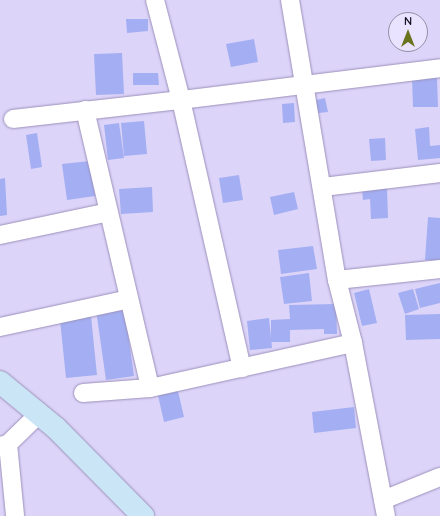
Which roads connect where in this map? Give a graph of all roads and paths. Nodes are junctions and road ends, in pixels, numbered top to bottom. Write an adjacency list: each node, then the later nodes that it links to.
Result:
1 (155, 0): 5 (street)
2 (290, 0): 4 (street)
3 (440, 68): 4 (street)
4 (304, 84): 5 (street); 9 (street)
5 (181, 100): 6 (street); 17 (street)
6 (86, 110): 7 (street); 10 (street)
7 (13, 119)
8 (440, 173): 9 (street)
9 (323, 186): 13 (street)
10 (109, 212): 11 (street); 14 (street)
11 (0, 235)
12 (440, 269): 13 (street)
13 (337, 280): 16 (street)
14 (129, 300): 15 (street); 19 (street)
15 (0, 327)
16 (353, 343): 17 (street); 24 (street)
17 (242, 368): 19 (street)
18 (0, 382): 21 (street)
19 (150, 388): 20 (street)
20 (83, 393)
21 (39, 414): 22 (street); 26 (street)
22 (4, 445): 25 (street)
23 (440, 477): 24 (street)
24 (385, 508)
25 (15, 516)
26 (143, 516)

